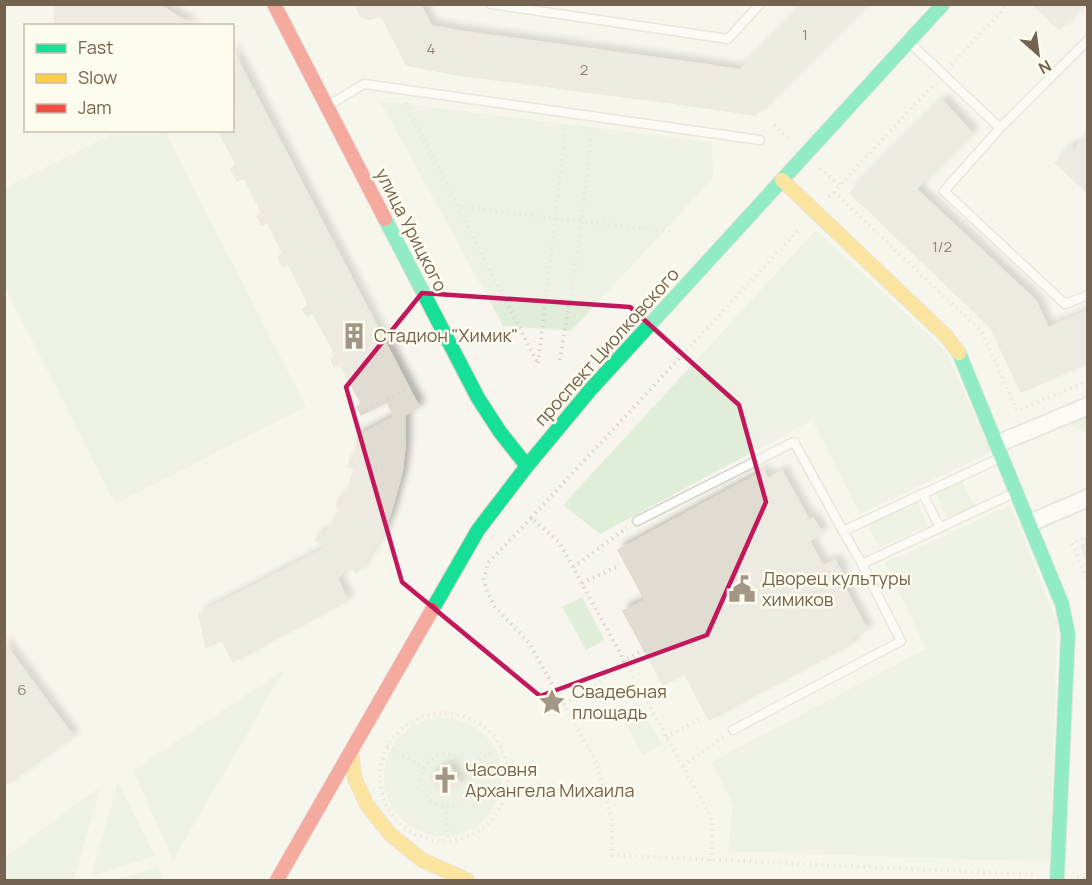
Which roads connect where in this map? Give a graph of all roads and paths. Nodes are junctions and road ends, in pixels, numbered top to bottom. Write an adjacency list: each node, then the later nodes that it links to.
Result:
1 (274, 4): 11 (street, улица Урицкого)
2 (491, 4): 3 (lane)
3 (760, 4)
4 (944, 4): 7 (street, проспект Циолковского)
5 (1008, 4): 8 (path)
6 (1088, 40): 15 (lane)
7 (909, 42): 8 (lane); 21 (street, проспект Циолковского)
8 (943, 74): 15 (lane); 22 (path)
9 (398, 90): 11 (lane); 12 (lane); 24 (path)
10 (258, 102): 13 (path)
11 (327, 106): 47 (street, улица Урицкого)
12 (568, 113): 14 (lane); 28 (path)
13 (234, 114)
14 (594, 117): 16 (lane); 29 (path)
15 (1000, 128): 35 (lane)
16 (760, 140)
17 (283, 150): 19 (path)
18 (234, 166): 19 (path)
19 (238, 174): 20 (path)
20 (242, 180)
21 (782, 180): 25 (street); 47 (street, проспект Циолковского)
22 (834, 192): 25 (path); 40 (path)
23 (308, 196): 27 (path)
24 (460, 207): 28 (path); 28 (path)
25 (815, 212): 44 (street); 57 (path)
26 (259, 214): 27 (path)
27 (262, 219): 30 (path)
28 (557, 219): 29 (path)
29 (582, 222): 31 (path); 38 (path)
30 (265, 224)
31 (674, 232)
32 (329, 237): 33 (path)
33 (280, 255)
34 (351, 288): 36 (path)
35 (1088, 295)
36 (309, 311)
37 (379, 339): 39 (path)
38 (560, 360)
39 (338, 366)
40 (1088, 381)
41 (405, 390): 42 (path)
42 (359, 405)
43 (1088, 406): 44 (street)
44 (1000, 450): 50 (street); 51 (lane)
45 (353, 456): 46 (path)
46 (352, 462): 48 (path); 49 (path)
47 (527, 466): 78 (street, проспект Циолковского)
48 (351, 468)
49 (382, 468)
50 (1018, 492): 59 (street); 60 (lane)
51 (923, 494): 60 (lane); 61 (lane)
52 (343, 497): 54 (path)
53 (1088, 498): 59 (street)
54 (341, 503): 55 (path); 56 (path)
55 (338, 508)
56 (369, 516)
57 (531, 518): 67 (path); 72 (path)
58 (637, 521): 61 (lane); 67 (path)
59 (1030, 523): 86 (street)
60 (940, 528): 65 (lane)
61 (843, 531): 65 (lane)
62 (324, 532): 64 (path)
63 (1088, 536): 68 (path)
64 (346, 556)
65 (862, 564): 74 (lane)
66 (620, 565): 69 (path)
67 (573, 567): 69 (path)
68 (1088, 582)
69 (582, 584): 71 (path)
70 (644, 650): 71 (path)
71 (624, 661): 72 (path); 75 (path)
72 (564, 704): 84 (path)
73 (702, 718): 75 (path)
74 (733, 730): 80 (path)
75 (666, 737): 80 (path)
76 (387, 746): 77 (path); 81 (path); 83 (path)
77 (501, 747): 79 (path); 83 (path)
78 (351, 753): 87 (street, проспект Циолковского); 88 (street)
79 (469, 766): 81 (path); 82 (path)
80 (682, 766): 84 (path)
81 (423, 767): 82 (path)
82 (444, 806): 83 (path)
83 (448, 842)
84 (711, 861): 86 (path)
85 (1088, 877): 86 (path)
86 (1057, 878)
87 (277, 880)
88 (467, 880)

